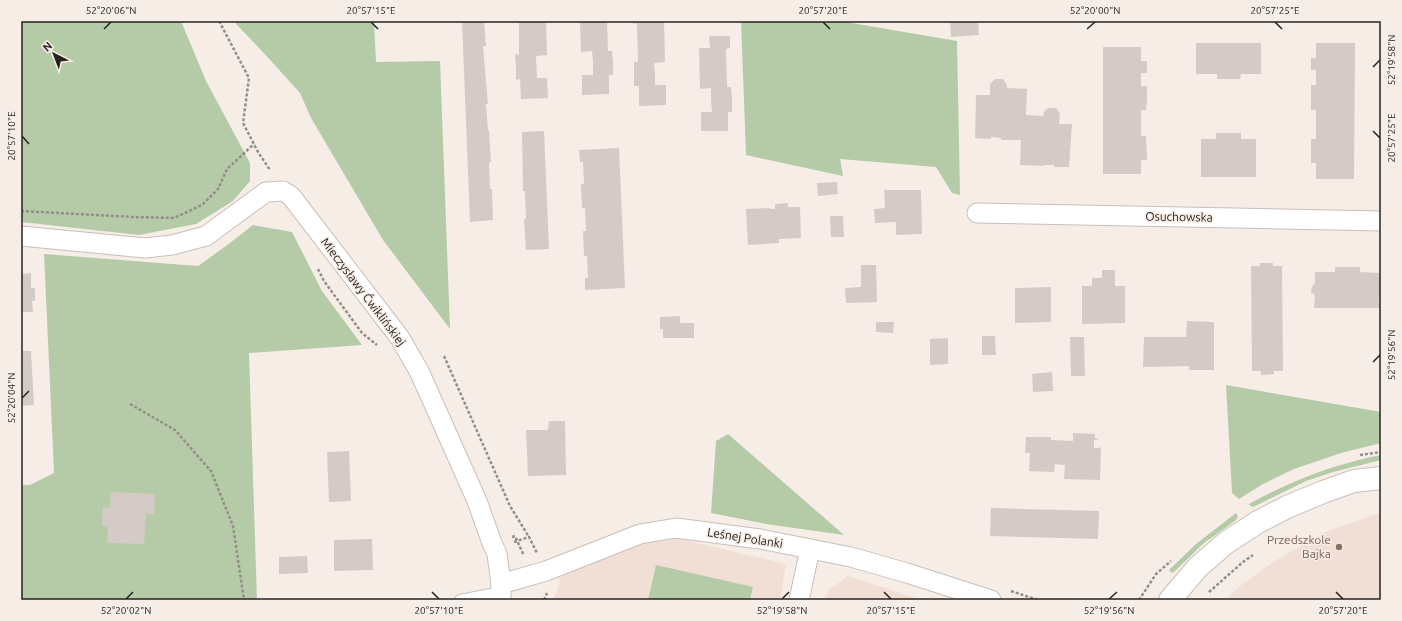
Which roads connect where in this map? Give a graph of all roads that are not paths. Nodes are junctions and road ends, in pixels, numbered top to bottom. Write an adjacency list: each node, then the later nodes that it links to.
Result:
1 (977, 214): 2 (street, Osuchowska)
2 (1381, 220)
3 (21, 236): 6 (street, Mieczysławy Ćwiklińskiej)
4 (1381, 478): 10 (street)
5 (810, 549): 6 (street, Leśnej Polanki); 8 (street); 9 (street, Leśnej Polanki)
6 (501, 592): 7 (lane, Leśnej Polanki)
7 (460, 600)
8 (799, 600)
9 (991, 600)
10 (1170, 600)

